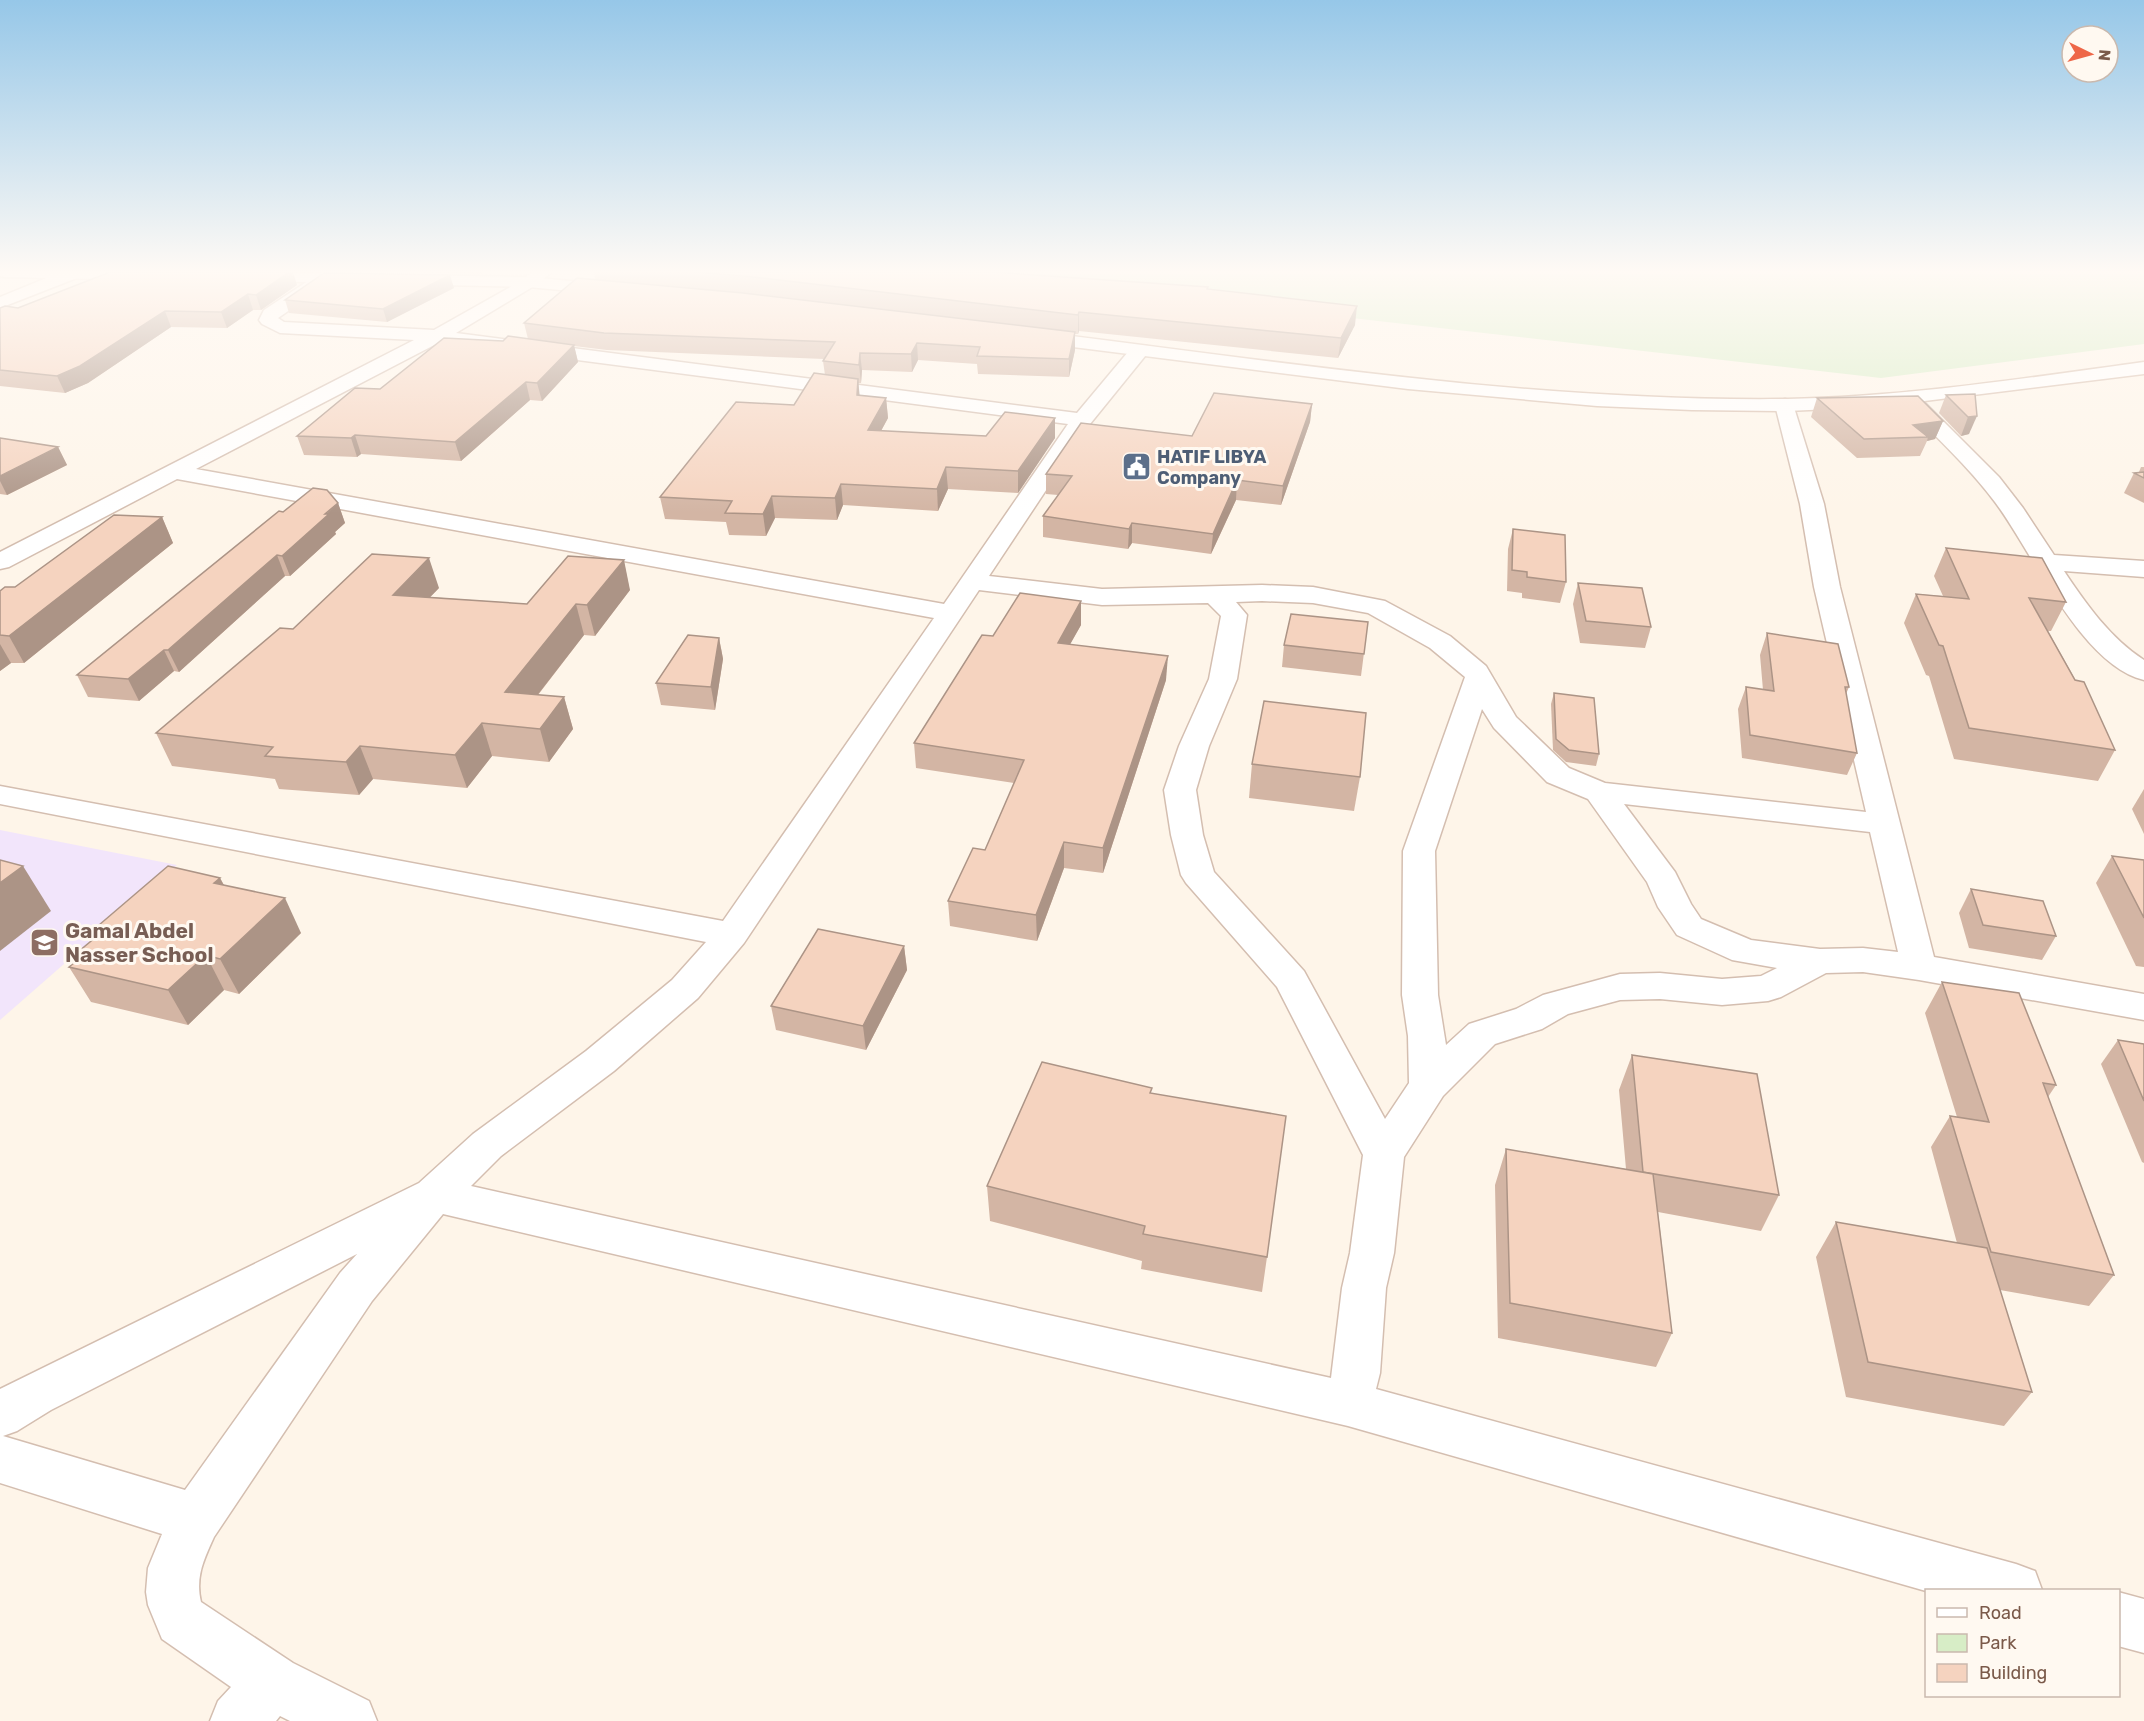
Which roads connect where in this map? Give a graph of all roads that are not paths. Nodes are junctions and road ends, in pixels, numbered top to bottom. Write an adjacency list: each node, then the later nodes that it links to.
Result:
1 (406, 352): 9 (street)
2 (562, 352): 8 (street)
3 (1138, 352): 8 (street)
4 (1159, 352): 7 (street)
5 (2144, 368): 6 (street)
6 (1908, 397): 7 (street); 11 (street)
7 (1785, 405): 20 (street)
8 (1082, 420): 13 (street)
9 (175, 472): 10 (street); 15 (street)
10 (0, 562)
11 (2045, 562): 12 (street); 16 (street)
12 (2144, 569)
13 (972, 582): 14 (street); 15 (street)
14 (1215, 595): 17 (street); 26 (street)
15 (951, 613): 21 (street)
16 (2144, 672)
17 (1479, 676): 18 (street); 25 (street)
18 (1599, 792): 20 (street); 22 (street)
19 (0, 795): 21 (street)
20 (1885, 824): 23 (street)
21 (732, 935): 27 (street)
22 (1820, 961): 23 (street); 25 (street)
23 (1919, 967): 24 (street)
24 (2144, 1007)
25 (1429, 1085): 26 (street)
26 (1384, 1155): 28 (street)
27 (435, 1195): 28 (street); 29 (street); 31 (street)
28 (1347, 1404): 32 (street)
29 (0, 1415)
30 (0, 1459): 31 (street)
31 (196, 1519): 35 (street)
32 (2012, 1589)
33 (2120, 1620): 34 (street)
34 (2144, 1626)
35 (256, 1702): 36 (street)
36 (349, 1721)

